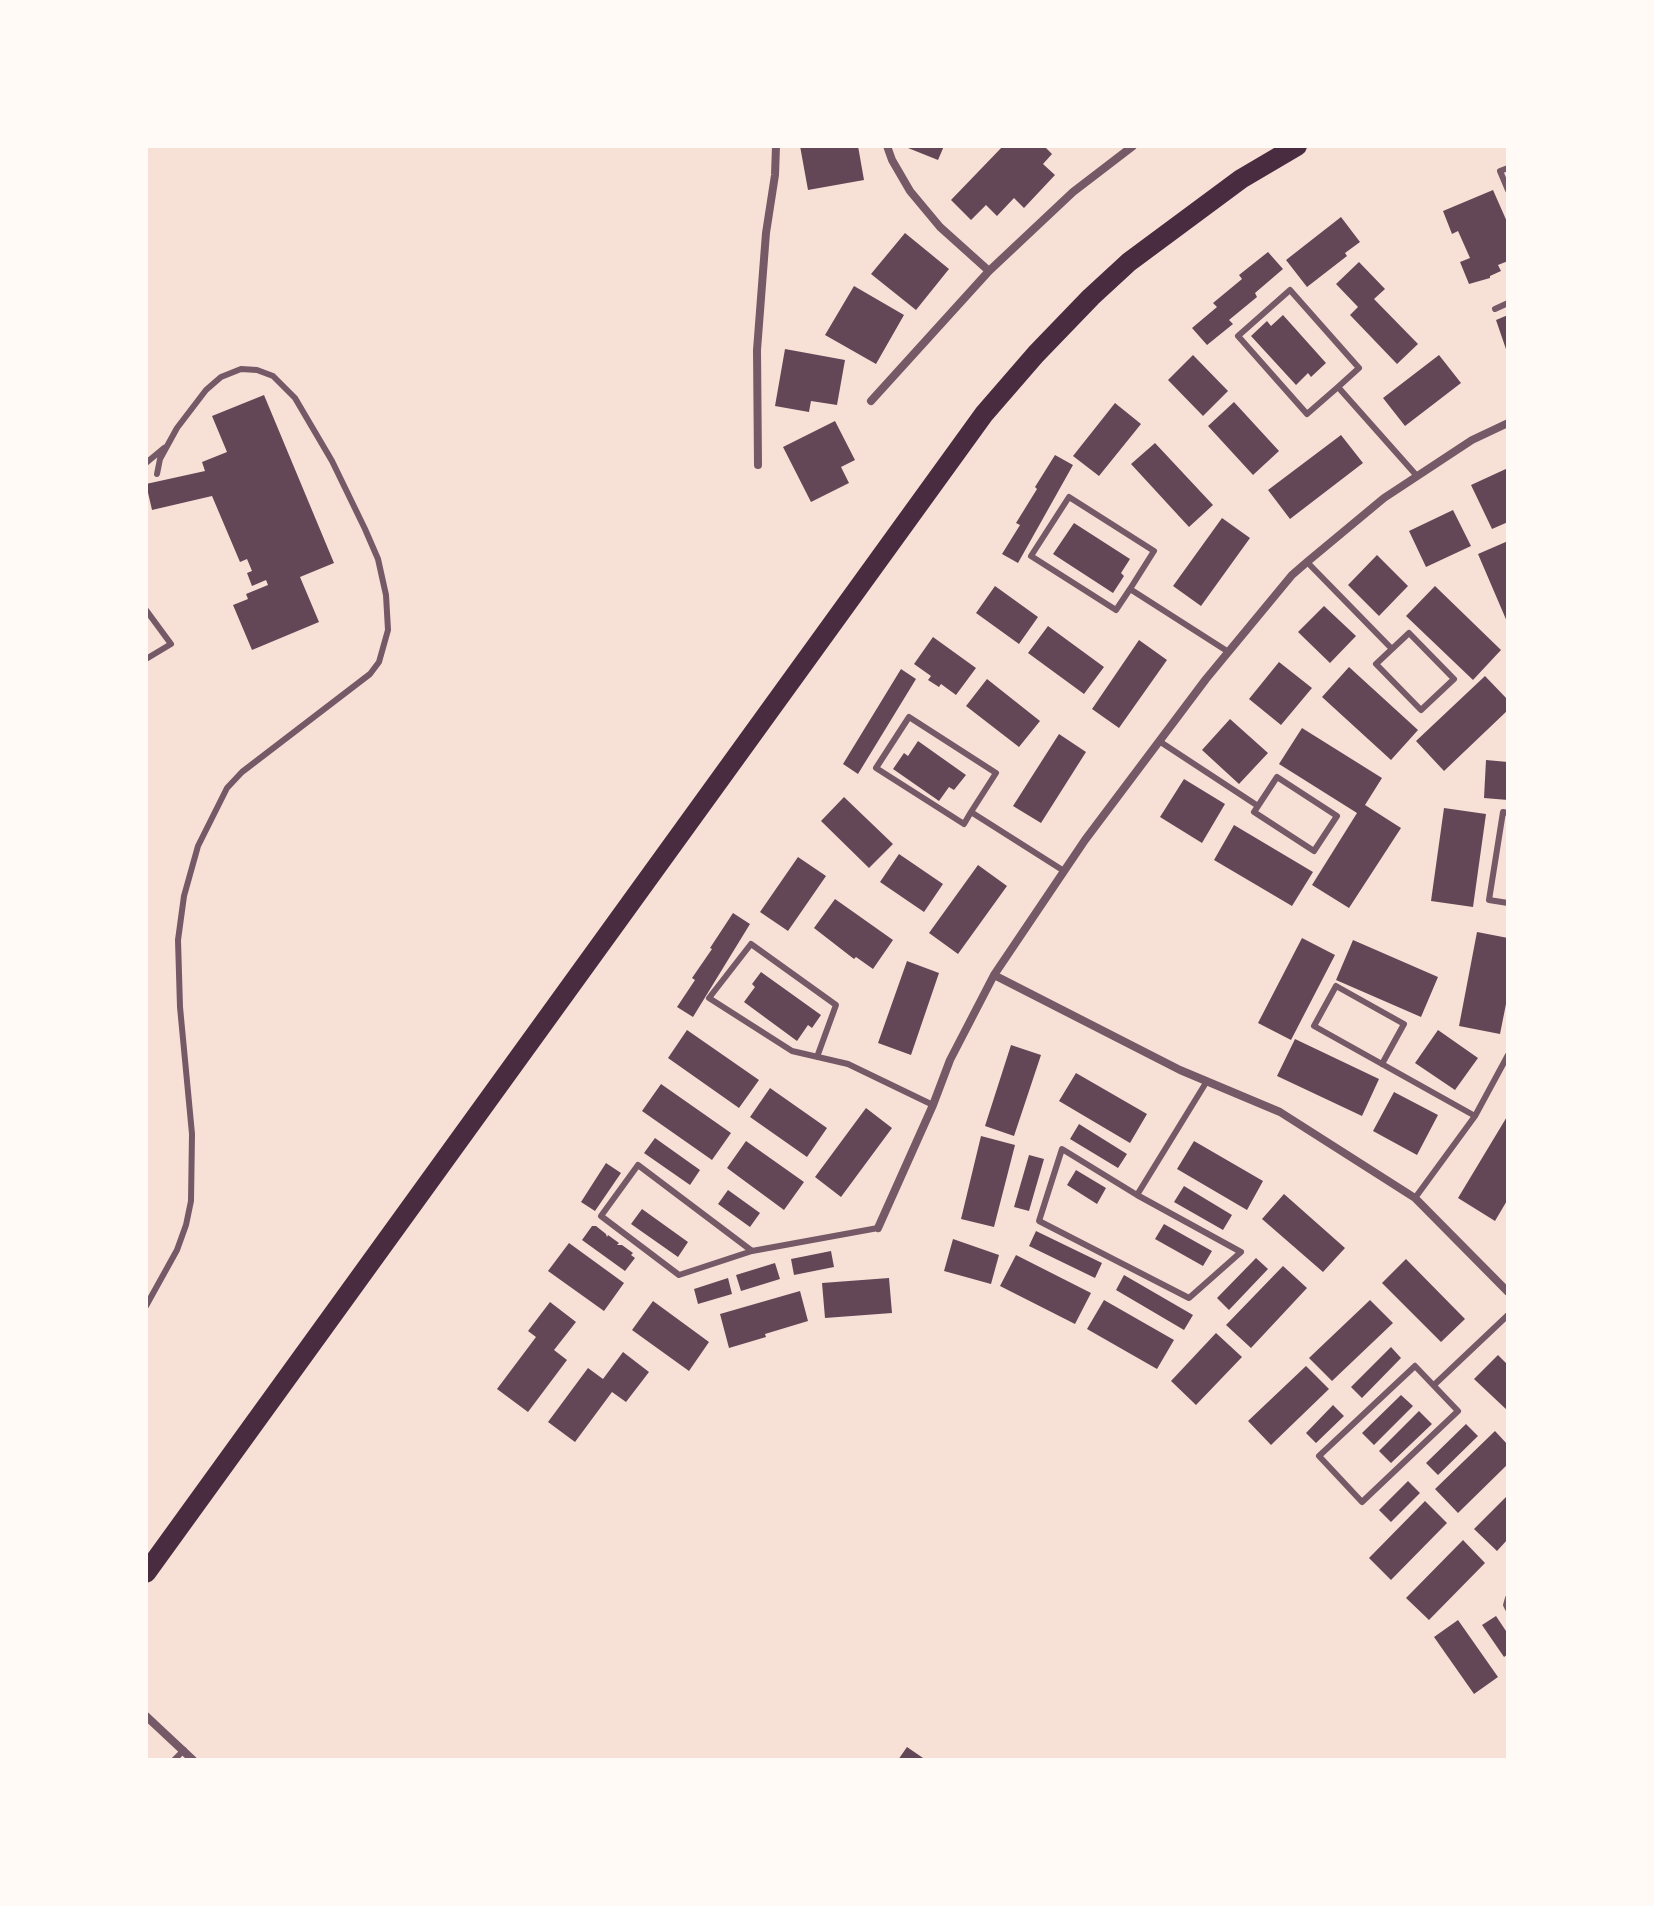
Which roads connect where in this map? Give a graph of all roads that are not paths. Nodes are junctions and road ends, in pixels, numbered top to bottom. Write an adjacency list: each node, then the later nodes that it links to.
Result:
1 (776, 146): 15 (street)
2 (887, 146): 7 (street)
3 (1133, 146): 7 (street)
4 (1297, 146): 45 (main road)
5 (1508, 168): 6 (lane)
6 (1508, 190)
7 (989, 271): 11 (street)
8 (1508, 303): 9 (lane)
9 (1495, 309)
10 (1338, 387): 10 (lane); 17 (lane)
11 (871, 401)
12 (1508, 423): 17 (street)
13 (166, 445): 14 (lane); 16 (lane); 42 (lane)
14 (146, 463)
15 (758, 465)
16 (157, 474)
17 (1417, 476): 18 (street)
18 (1307, 562): 21 (lane); 22 (street)
19 (1130, 589): 19 (lane); 22 (lane)
20 (146, 610): 23 (lane)
21 (1392, 649): 21 (lane)
22 (1227, 651): 24 (street)
23 (146, 659)
24 (1159, 741): 25 (lane); 28 (street)
25 (1258, 806): 25 (lane)
26 (971, 812): 26 (lane); 28 (lane)
27 (1508, 813): 29 (lane)
28 (1064, 871): 30 (street)
29 (1508, 903)
30 (994, 975): 34 (street); 35 (street)
31 (1508, 1055): 36 (lane)
32 (817, 1057): 32 (lane); 35 (lane)
33 (1382, 1064): 33 (lane); 36 (lane)
34 (1207, 1081): 37 (lane); 38 (street)
35 (933, 1105): 39 (street)
36 (1475, 1116): 38 (lane)
37 (1137, 1195): 37 (lane)
38 (1415, 1198): 41 (street)
39 (878, 1228): 40 (lane)
40 (752, 1251): 40 (lane)
41 (1508, 1292)
42 (146, 1306)
43 (1508, 1315): 44 (lane)
44 (1434, 1385): 44 (lane)
45 (146, 1573)
46 (1508, 1598): 47 (lane)
47 (1508, 1609)
48 (146, 1716): 49 (street)
49 (184, 1750): 50 (lane); 51 (street)
50 (174, 1760)
51 (193, 1760)

